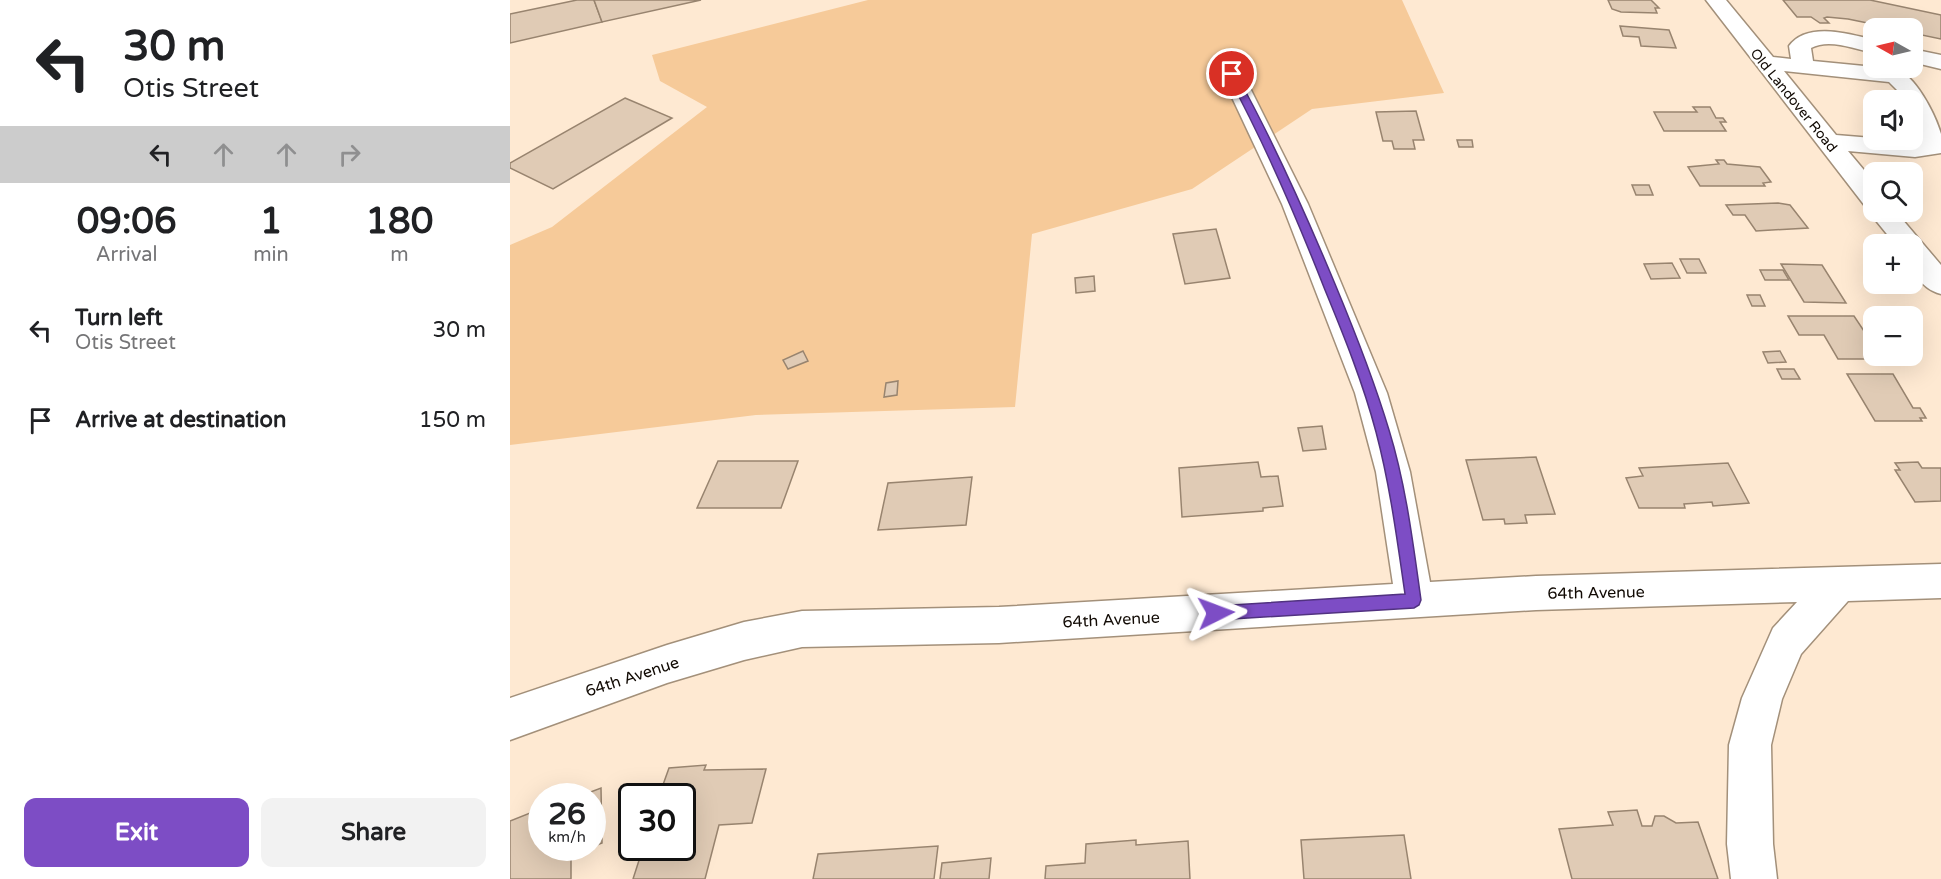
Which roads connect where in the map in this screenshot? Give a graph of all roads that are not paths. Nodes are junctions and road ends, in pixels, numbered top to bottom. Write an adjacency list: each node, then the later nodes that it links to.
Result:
1 (1716, 0): 5 (street, Old Landover Road)
2 (1863, 45): 6 (street)
3 (1923, 58): 4 (street)
4 (1941, 62)
5 (1765, 63): 6 (street); 8 (street, Old Landover Road)
6 (1803, 65): 9 (street)
7 (1232, 74): 17 (street)
8 (1828, 142): 9 (street); 10 (street, Old Landover Road)
9 (1938, 147)
10 (1863, 186)
11 (1890, 222): 12 (street)
12 (1901, 234)
13 (1923, 262): 14 (street)
14 (1941, 284)
15 (1941, 581): 16 (street, 64th Avenue)
16 (1839, 584): 17 (street, 64th Avenue); 19 (street)
17 (1414, 600): 18 (street, 64th Avenue)
18 (510, 719)
19 (1754, 879)

